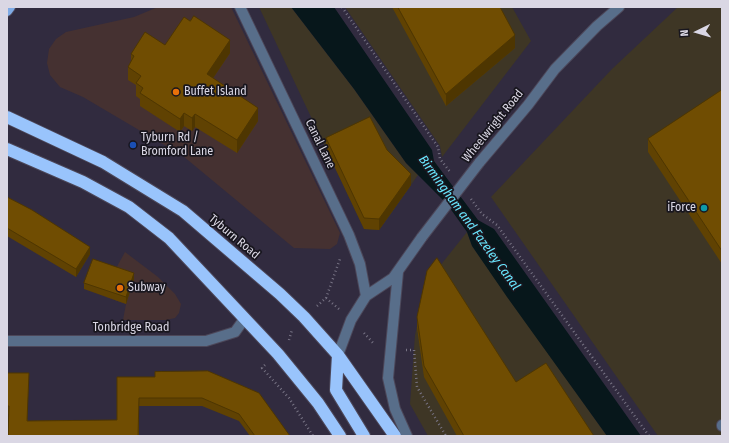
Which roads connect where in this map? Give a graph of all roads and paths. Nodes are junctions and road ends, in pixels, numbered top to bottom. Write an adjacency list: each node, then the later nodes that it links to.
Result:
1 (10, 7): 5 (main road)
2 (240, 7): 11 (street, Canal Lane)
3 (342, 7): 8 (path)
4 (619, 7): 10 (street, Wheelwright Road, bridge)
5 (7, 11)
6 (7, 117): 14 (highway, Tyburn Road)
7 (7, 149): 12 (highway)
8 (454, 177)
9 (468, 196): 19 (path)
10 (398, 272): 11 (street, Wheelwright Road); 18 (street, Wheelwright Road)
11 (366, 296): 14 (street, Wheelwright Road)
12 (245, 318): 13 (street, Tonbridge Road); 15 (highway)
13 (7, 341)
14 (338, 355): 16 (highway); 17 (highway, Tyburn Road)
15 (340, 436)
16 (364, 436)
17 (395, 436)
18 (408, 436)
19 (649, 436)

